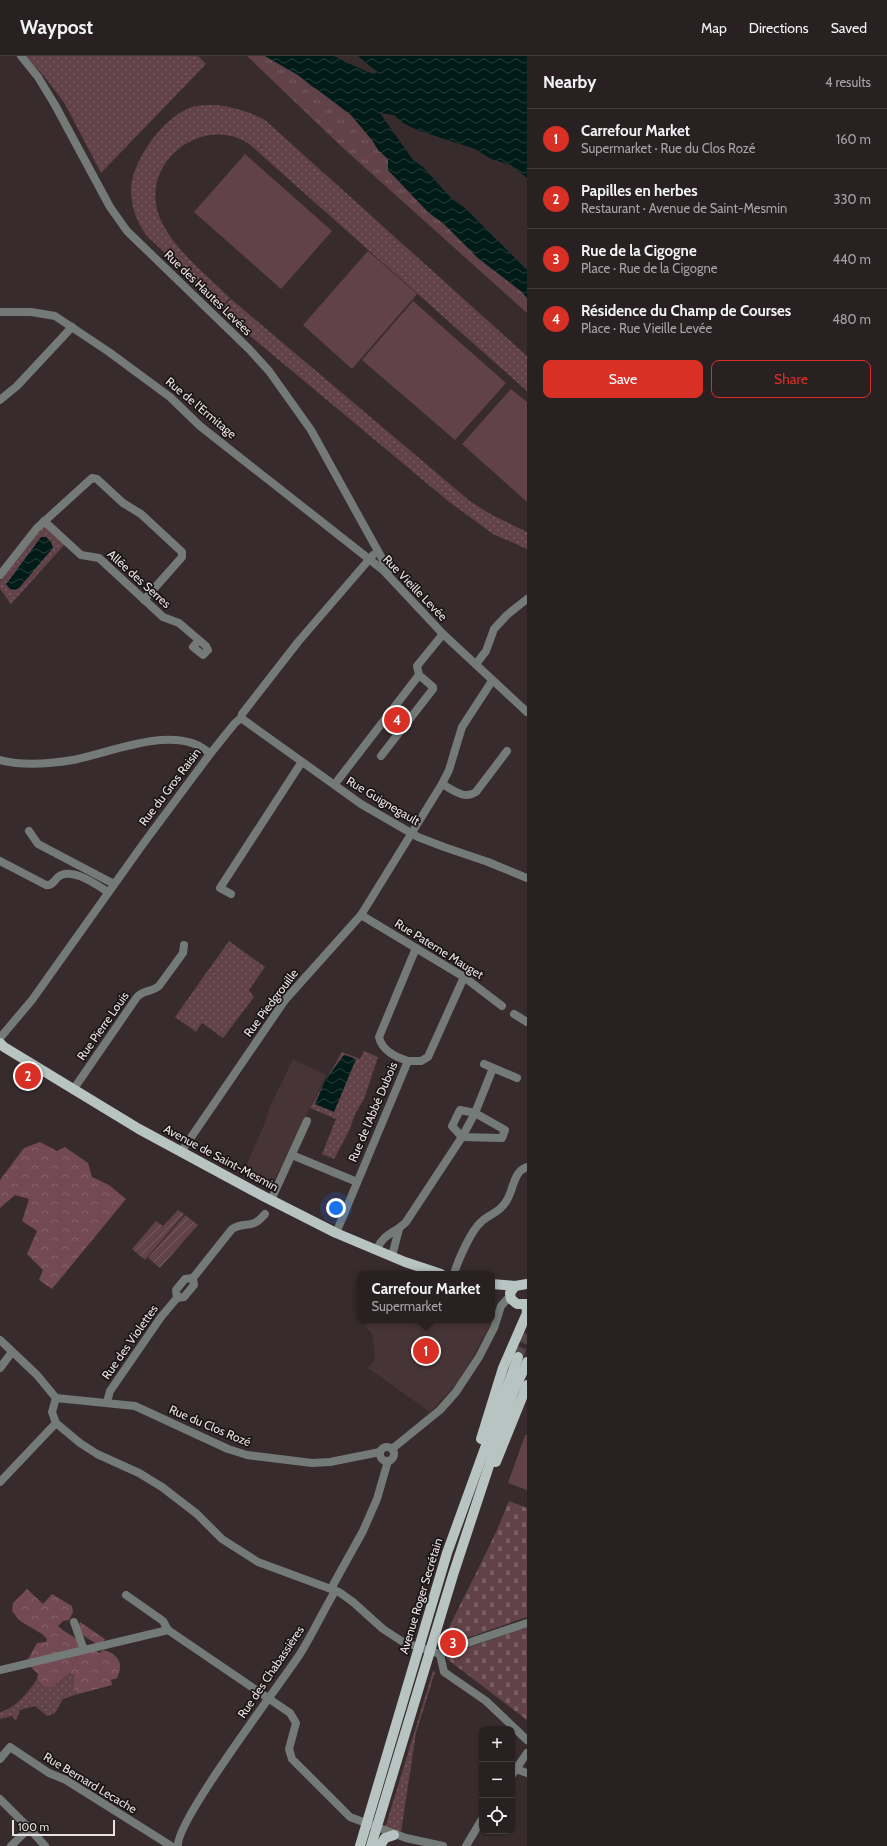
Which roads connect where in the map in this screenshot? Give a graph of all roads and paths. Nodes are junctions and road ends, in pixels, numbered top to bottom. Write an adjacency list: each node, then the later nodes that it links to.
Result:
1 (21, 56): 6 (street, Rue des Hautes Levées)
2 (0, 312): 3 (street, Rue de l'Ermitage)
3 (72, 327): 4 (street); 7 (street, Rue de l'Ermitage)
4 (0, 400)
5 (44, 521): 8 (street); 11 (street, Allée des Serres); 11 (street)
6 (376, 551): 7 (street); 9 (street, Rue des Hautes Levées)
7 (370, 559): 9 (street, Rue Vieille Levée); 18 (street, Rue du Gros Raisin)
8 (0, 575)
9 (394, 581): 12 (street, Rue Vieille Levée)
10 (527, 599): 14 (street)
11 (144, 600): 13 (street, Allée des Serres)
12 (443, 634): 14 (street, Rue Vieille Levée); 15 (street, Rue Vieille Levée)
13 (199, 640)
14 (476, 664): 16 (street, Rue Vieille Levée)
15 (418, 675): 21 (street); 24 (street, Rue Vieille Levée)
16 (492, 681): 17 (street, Rue Vieille Levée); 25 (street, Rue Piedgrouille)
17 (527, 712)
18 (241, 718): 20 (street, Rue du Gros Raisin); 23 (street, Rue Guignegault)
19 (507, 751): 25 (street)
20 (210, 754): 22 (street); 30 (street, Rue du Gros Raisin)
21 (381, 756)
22 (0, 760)
23 (301, 763): 27 (street, Rue Guignegault); 32 (street)
24 (338, 780)
25 (442, 784): 27 (street, Rue Piedgrouille)
26 (29, 831): 30 (street)
27 (411, 832): 29 (street, Rue Guignegault); 33 (street, Rue Piedgrouille)
28 (0, 861): 31 (street)
29 (527, 878)
30 (114, 884): 31 (street, Rue du Gros Raisin)
31 (108, 892): 40 (street, Rue du Gros Raisin)
32 (231, 894)
33 (361, 915): 35 (street, Rue Paterne Mauget); 50 (street, Rue Piedgrouille)
34 (184, 945): 46 (street, Rue Pierre Louis)
35 (416, 948): 36 (street, Rue Paterne Mauget); 42 (street, Rue de l'Abbé Dubois)
36 (464, 977): 37 (street, Rue Paterne Mauget); 42 (street)
37 (502, 1006)
38 (514, 1014): 39 (street)
39 (527, 1022)
40 (0, 1038)
41 (0, 1043): 46 (main road, Avenue de Saint-Mesmin)
42 (408, 1061): 53 (street, Rue de l'Abbé Dubois)
43 (484, 1064): 44 (street)
44 (493, 1068): 45 (street); 47 (street)
45 (517, 1078)
46 (73, 1090): 50 (main road, Avenue de Saint-Mesmin)
47 (475, 1114): 49 (street); 49 (street); 49 (street)
48 (307, 1121): 51 (street)
49 (462, 1137): 56 (street)
50 (181, 1152): 54 (main road, Avenue de Saint-Mesmin)
51 (292, 1154): 53 (street); 54 (street)
52 (527, 1167): 61 (street)
53 (356, 1182): 57 (street, Rue de l'Abbé Dubois)
54 (271, 1200): 57 (main road, Avenue de Saint-Mesmin)
55 (265, 1214): 74 (street, Rue des Violettes)
56 (399, 1229): 58 (street); 59 (street)
57 (336, 1233): 58 (main road, Avenue de Saint-Mesmin)
58 (377, 1249): 59 (main road, Avenue de Saint-Mesmin)
59 (392, 1256): 60 (main road, Avenue de Saint-Mesmin)
60 (433, 1271)
61 (455, 1271)
62 (495, 1284): 64 (main road)
63 (527, 1284): 64 (main road)
64 (514, 1286): 66 (main road)
65 (495, 1290): 66 (main road)
66 (510, 1296): 67 (main road); 76 (street)
67 (526, 1304): 79 (main road)
68 (0, 1340): 69 (street)
69 (12, 1352): 71 (street); 73 (street)
70 (522, 1359): 79 (main road, Avenue Roger Secrétain); 81 (main road, Avenue Roger Secrétain)
71 (0, 1368)
72 (527, 1385): 81 (main road)
73 (56, 1398): 74 (street, Rue du Clos Rozé); 75 (street)
74 (107, 1402): 77 (street, Rue du Clos Rozé)
75 (56, 1423): 80 (street); 82 (street)
76 (392, 1449): 77 (street); 78 (street)
77 (380, 1452): 78 (street)
78 (388, 1461): 82 (street, Rue des Chabassières)
79 (473, 1478): 87 (main road, Avenue Roger Secrétain)
80 (0, 1482)
81 (480, 1496): 87 (main road, Avenue Roger Secrétain)
82 (333, 1590): 87 (street); 91 (street, Rue des Chabassières)
83 (126, 1595): 86 (street)
84 (74, 1622): 88 (street)
85 (527, 1623): 89 (street)
86 (168, 1630): 88 (street); 91 (street)
87 (424, 1649): 89 (street); 100 (main road, Avenue Roger Secrétain)
88 (84, 1650): 90 (street)
89 (440, 1654): 92 (street)
90 (0, 1670)
91 (268, 1698): 100 (street); 106 (street, Rue des Chabassières)
92 (527, 1740)
93 (527, 1753): 95 (street)
94 (0, 1759): 105 (street, Rue Bernard Lecache)
95 (515, 1771)
96 (515, 1772): 97 (street)
97 (527, 1773)
98 (0, 1800): 101 (street)
99 (479, 1824): 111 (street)
100 (372, 1826): 102 (street); 107 (main road, Avenue Roger Secrétain); 108 (main road, Avenue Roger Secrétain)
101 (29, 1828): 103 (street); 104 (street)
102 (394, 1834): 109 (main road); 110 (street)
103 (11, 1846)
104 (45, 1846)
105 (171, 1846)
106 (178, 1846)
107 (360, 1846)
108 (371, 1846)
109 (380, 1846)
110 (443, 1846)
111 (466, 1846)

